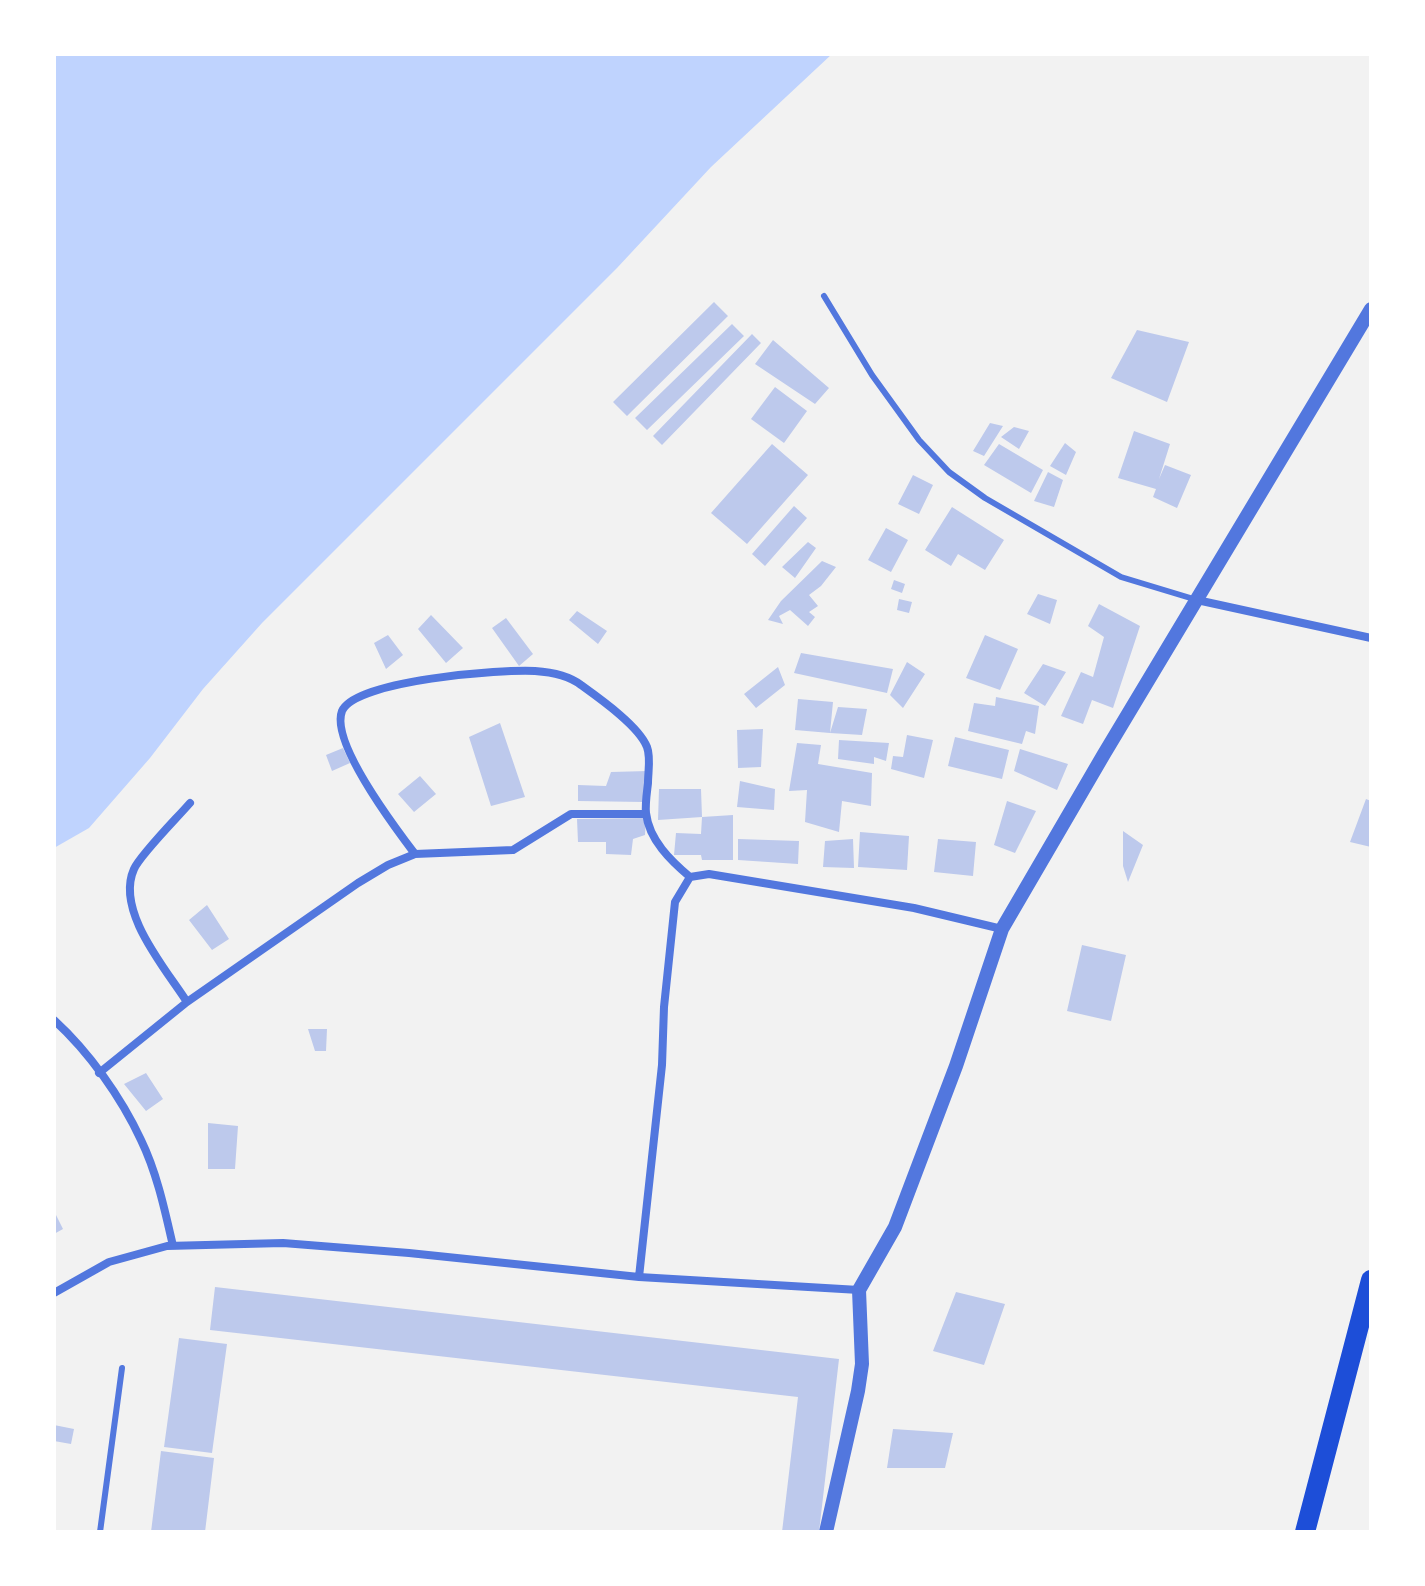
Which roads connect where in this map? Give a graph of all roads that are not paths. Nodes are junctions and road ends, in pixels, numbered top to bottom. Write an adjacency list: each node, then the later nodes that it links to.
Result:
1 (824, 296): 3 (lane)
2 (1371, 309): 3 (street)
3 (1197, 600): 4 (street); 9 (street)
4 (1371, 638)
5 (190, 803): 10 (street)
6 (646, 814): 7 (street); 7 (street); 8 (street)
7 (415, 854): 10 (street)
8 (690, 877): 9 (street); 14 (street)
9 (1002, 929): 16 (street)
10 (187, 1002): 12 (street)
11 (54, 1020): 12 (street)
12 (99, 1073): 13 (street)
13 (173, 1246): 14 (street); 17 (street)
14 (639, 1277): 16 (street)
15 (1371, 1280): 18 (main road)
16 (859, 1290): 21 (street)
17 (54, 1293)
18 (1367, 1312): 22 (main road)
19 (122, 1368): 20 (lane)
20 (100, 1532)
21 (826, 1532)
22 (1305, 1532)

